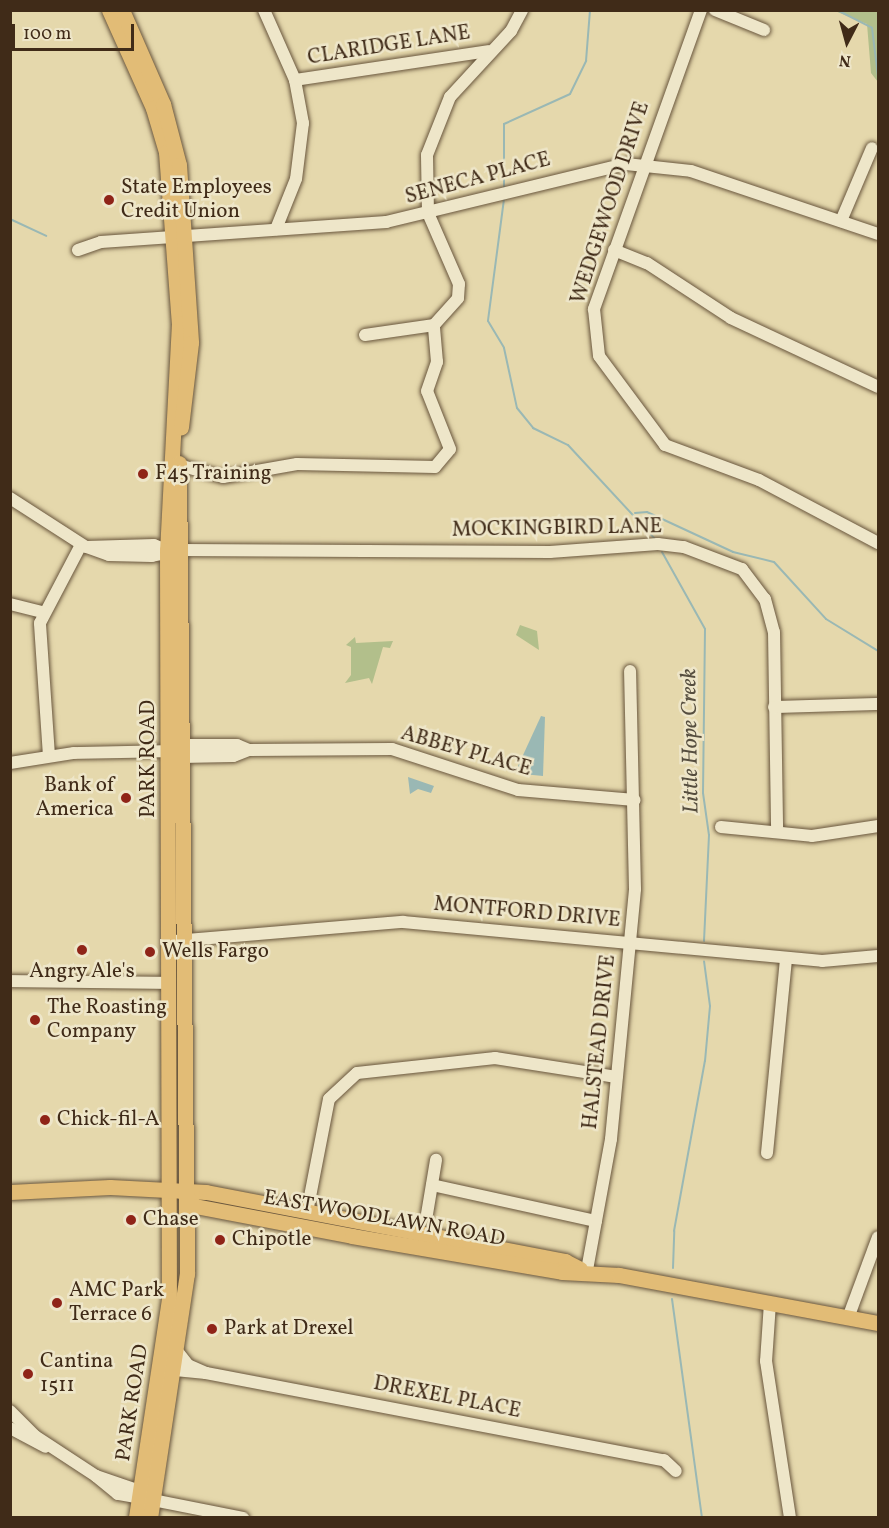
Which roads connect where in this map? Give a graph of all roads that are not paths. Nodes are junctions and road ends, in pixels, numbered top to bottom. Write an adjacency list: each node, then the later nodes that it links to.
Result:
1 (109, 10): 16 (main road, PARK ROAD)
2 (122, 10): 16 (main road, PARK ROAD)
3 (264, 10): 9 (street)
4 (522, 10): 8 (street)
5 (701, 10): 11 (street, WEDGEWOOD DRIVE)
6 (715, 10): 7 (street)
7 (764, 30)
8 (489, 51): 9 (street, CLARIDGE LANE); 12 (street)
9 (295, 80): 14 (street)
10 (872, 148): 13 (street)
11 (643, 165): 12 (street, SENECA PLACE); 13 (street, SENECA PLACE); 18 (street, WEDGEWOOD DRIVE)
12 (428, 213): 14 (street, SENECA PLACE); 19 (street)
13 (841, 221): 15 (street, SENECA PLACE)
14 (276, 229): 16 (street, SENECA PLACE)
15 (879, 234)
16 (178, 235): 17 (street, SENECA PLACE); 22 (main road, PARK ROAD)
17 (78, 250)
18 (614, 250): 21 (street); 24 (street, WEDGEWOOD DRIVE)
19 (434, 325): 20 (street); 22 (street)
20 (365, 335)
21 (879, 387)
22 (174, 463): 26 (main road, PARK ROAD)
23 (10, 498): 25 (street)
24 (879, 543)
25 (84, 546): 26 (street, MOCKINGBIRD LANE); 28 (street)
26 (173, 550): 31 (street, MOCKINGBIRD LANE); 32 (main road, PARK ROAD)
27 (10, 604): 28 (street)
28 (43, 612): 33 (street)
29 (630, 671): 35 (street, HALSTEAD DRIVE)
30 (879, 704): 31 (street)
31 (774, 707): 38 (street, MOCKINGBIRD LANE)
32 (177, 751): 33 (street); 35 (street, ABBEY PLACE); 39 (main road, PARK ROAD)
33 (49, 756): 34 (street)
34 (10, 763)
35 (635, 800): 40 (street, HALSTEAD DRIVE)
36 (879, 826): 38 (street)
37 (721, 827): 38 (street)
38 (777, 832)
39 (177, 940): 40 (street, MONTFORD DRIVE); 44 (main road, PARK ROAD); 51 (main road, PARK ROAD)
40 (630, 942): 42 (street, MONTFORD DRIVE); 45 (street, HALSTEAD DRIVE)
41 (879, 956): 42 (street, MONTFORD DRIVE)
42 (786, 958): 46 (street)
43 (10, 981): 44 (street)
44 (170, 983): 50 (main road, PARK ROAD)
45 (617, 1077): 52 (street); 54 (street, HALSTEAD DRIVE)
46 (767, 1153)
47 (436, 1160): 48 (street)
48 (432, 1185): 53 (street); 54 (street)
49 (10, 1192): 50 (main road, EAST WOODLAWN ROAD)
50 (170, 1192): 51 (main road, EAST WOODLAWN ROAD); 61 (main road, PARK ROAD)
51 (185, 1195): 52 (main road, EAST WOODLAWN ROAD); 56 (main road, EAST WOODLAWN ROAD); 60 (main road, PARK ROAD)
52 (307, 1212): 56 (main road, EAST WOODLAWN ROAD)
53 (427, 1214)
54 (596, 1221): 56 (street, HALSTEAD DRIVE)
55 (879, 1237): 58 (street)
56 (584, 1270): 57 (main road, EAST WOODLAWN ROAD)
57 (770, 1304): 58 (main road, EAST WOODLAWN ROAD); 71 (street)
58 (848, 1318): 59 (main road, EAST WOODLAWN ROAD)
59 (879, 1323)
60 (178, 1352): 61 (main road, PARK ROAD); 62 (street, DREXEL PLACE)
61 (168, 1370): 62 (street, DREXEL PLACE); 67 (main road, PARK ROAD)
62 (206, 1372): 66 (street, DREXEL PLACE)
63 (10, 1411): 65 (street)
64 (10, 1428): 65 (street)
65 (52, 1447): 67 (street)
66 (676, 1471)
67 (144, 1497): 68 (main road, PARK ROAD); 69 (main road, PARK ROAD); 70 (street)
68 (136, 1518)
69 (150, 1518)
70 (243, 1518)
71 (789, 1518)

